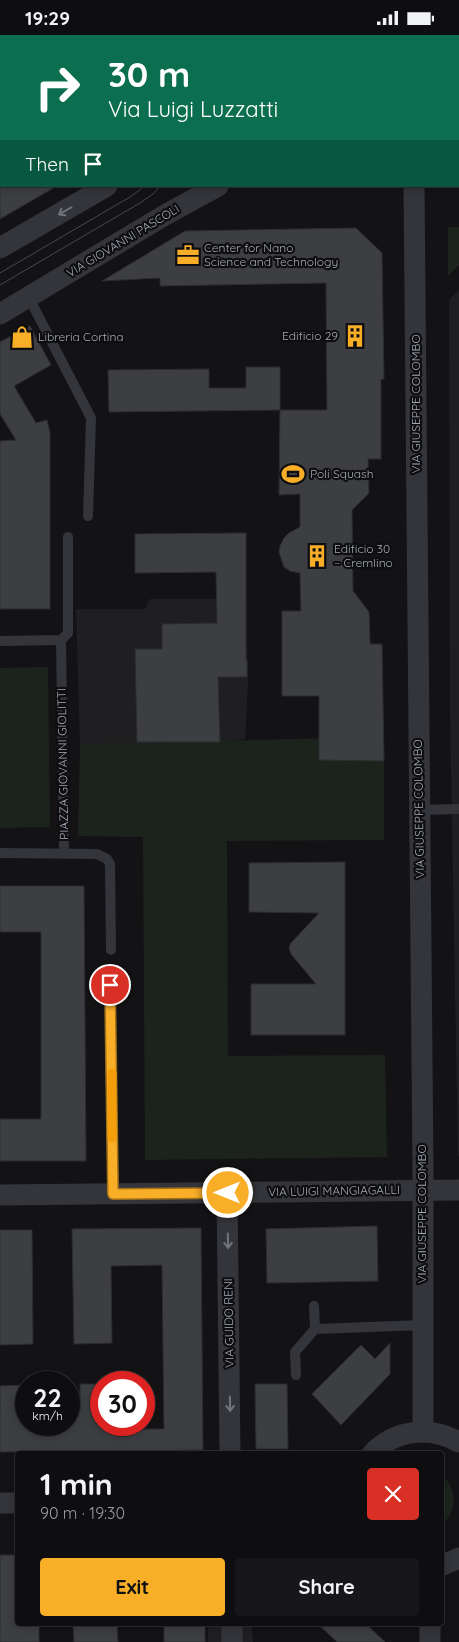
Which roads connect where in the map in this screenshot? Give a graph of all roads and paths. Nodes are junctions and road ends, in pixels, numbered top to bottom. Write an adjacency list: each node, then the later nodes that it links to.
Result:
1 (105, 187): 4 (street, one-way to 4)
2 (216, 187): 5 (street, VIA GIOVANNI PASCOLI)
3 (414, 187): 12 (street, VIA GIUSEPPE COLOMBO)
4 (0, 248)
5 (29, 297): 6 (street, VIA GIOVANNI PASCOLI); 7 (lane)
6 (0, 314)
7 (88, 516)
8 (68, 537): 9 (lane, PIAZZA GIOVANNI GIOLITTI)
9 (62, 640): 10 (lane); 14 (lane, PIAZZA GIOVANNI GIOLITTI)
10 (0, 641)
11 (459, 809): 12 (lane)
12 (419, 810): 17 (street, VIA GIUSEPPE COLOMBO)
13 (0, 853): 14 (lane, PIAZZA GIOVANNI GIOLITTI)
14 (64, 853): 15 (lane)
15 (111, 950)
16 (110, 985): 20 (lane)
17 (423, 1190): 18 (street, VIA LUIGI MANGIAGALLI); 19 (street, VIA LUIGI MANGIAGALLI); 23 (street, VIA GIUSEPPE COLOMBO)
18 (459, 1190)
19 (228, 1193): 20 (street, VIA LUIGI MANGIAGALLI); 28 (street, VIA GUIDO RENI, one-way to 28)
20 (113, 1194): 21 (street, VIA LUIGI MANGIAGALLI)
21 (0, 1195)
22 (314, 1306): 24 (lane)
23 (423, 1325): 24 (lane); 26 (street, VIA GIUSEPPE COLOMBO)
24 (315, 1329): 25 (lane)
25 (296, 1375)
26 (423, 1432): 27 (street); 29 (street)
27 (459, 1442)
28 (230, 1451)
29 (375, 1451)
30 (0, 1503): 31 (street)
31 (15, 1503)
32 (459, 1558): 33 (street)
33 (444, 1565)
34 (232, 1626): 36 (street)
35 (430, 1626): 37 (street)
36 (232, 1642)
37 (430, 1642)

